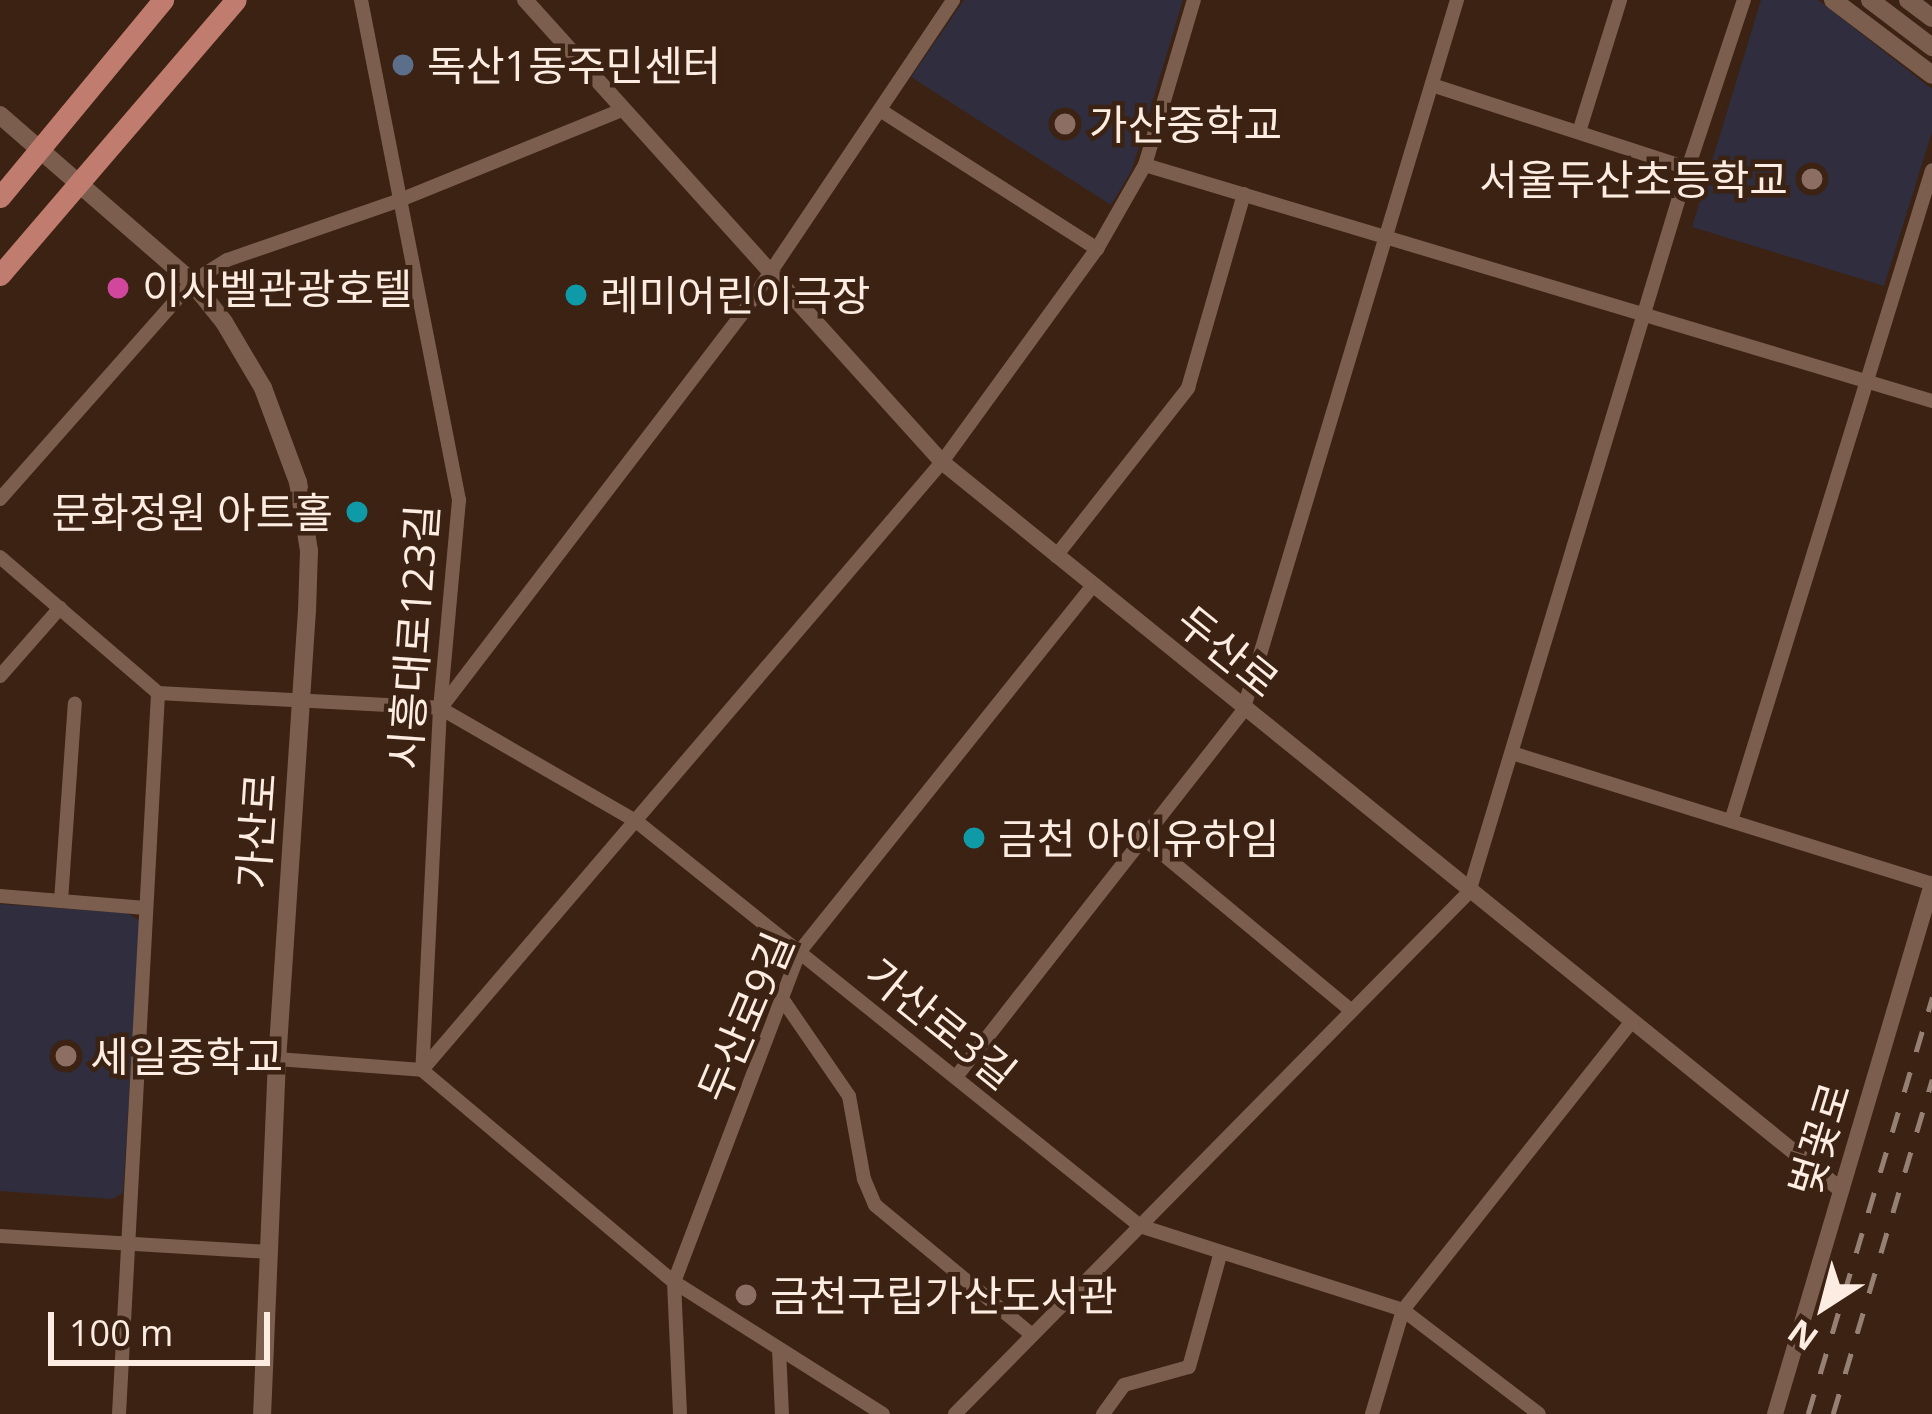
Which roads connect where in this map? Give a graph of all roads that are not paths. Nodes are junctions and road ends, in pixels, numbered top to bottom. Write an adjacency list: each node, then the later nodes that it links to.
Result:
1 (163, 0): 21 (main road)
2 (236, 0): 25 (main road)
3 (362, 0): 28 (street, 시흥대로123길)
4 (525, 0): 17 (street, 두산로)
5 (953, 0): 18 (street)
6 (1194, 0): 22 (street)
7 (1621, 0): 20 (street)
8 (1744, 0): 23 (street)
9 (1833, 0): 15 (main road)
10 (1870, 0): 14 (main road)
11 (1908, 0): 13 (main road)
12 (1452, 1): 16 (street)
13 (1932, 19)
14 (1932, 47)
15 (1932, 75)
16 (1432, 85): 20 (street); 29 (street)
17 (624, 109): 28 (street); 31 (street, 두산로)
18 (880, 110): 30 (street); 31 (street)
19 (0, 115): 21 (main road, 가산로)
20 (1579, 132): 23 (street)
21 (41, 150): 25 (main road, 가산로); 27 (main road)
22 (1144, 165): 26 (street); 30 (street)
23 (1688, 168): 34 (street)
24 (1932, 170): 35 (street)
25 (80, 183): 32 (main road); 33 (main road, 가산로)
26 (1244, 194): 29 (street); 39 (street)
27 (0, 197)
28 (400, 200): 33 (street); 47 (street, 시흥대로123길)
29 (1386, 237): 34 (street); 48 (street)
30 (1097, 249): 37 (street)
31 (772, 273): 37 (street, 두산로); 47 (street)
32 (0, 275)
33 (192, 282): 38 (street); 45 (main road, 가산로)
34 (1643, 315): 35 (street); 49 (street)
35 (1867, 381): 36 (street); 51 (street)
36 (1932, 401)
37 (942, 462): 39 (street, 두산로); 50 (street)
38 (0, 499)
39 (1056, 556): 41 (street, 두산로)
40 (0, 557): 42 (street)
41 (1092, 586): 48 (street, 두산로); 58 (street, 두산로9길)
42 (60, 608): 43 (street); 44 (street)
43 (0, 676)
44 (158, 693): 45 (street, 가산로3길); 57 (street)
45 (301, 700): 47 (street, 가산로3길); 62 (main road, 가산로)
46 (75, 703): 56 (street)
47 (440, 708): 50 (street, 가산로3길); 63 (street, 시흥대로123길)
48 (1243, 711): 52 (street); 54 (street, 두산로)
49 (1512, 753): 51 (street); 54 (street)
50 (636, 821): 58 (street, 가산로3길); 63 (street)
51 (1731, 821): 53 (street)
52 (1141, 836): 60 (street); 64 (street)
53 (1932, 884): 65 (street, 벚꽃로)
54 (1469, 892): 60 (street); 61 (street, 두산로)
55 (0, 896): 56 (street)
56 (61, 901): 57 (street)
57 (146, 908): 68 (street)
58 (800, 951): 59 (street, 두산로9길); 64 (street, 가산로3길)
59 (783, 1000): 71 (street, 두산로9길); 73 (street)
60 (1352, 1011): 66 (street)
61 (1631, 1022): 65 (street, 두산로); 72 (street)
62 (277, 1059): 63 (street); 69 (main road, 가산로)
63 (422, 1070): 71 (street)
64 (956, 1077): 66 (street, 가산로3길)
65 (1841, 1190): 84 (street, 벚꽃로)
66 (1140, 1226): 70 (street, 가산로3길); 73 (street)
67 (0, 1236): 68 (street)
68 (128, 1244): 69 (street); 76 (street)
69 (269, 1252): 77 (main road, 가산로)
70 (1220, 1252): 72 (street, 가산로3길); 81 (street)
71 (674, 1282): 74 (street); 78 (street, 두산로9길)
72 (1403, 1310): 82 (street); 83 (street, 가산로3길)
73 (1032, 1335): 75 (street)
74 (779, 1349): 79 (street); 80 (street)
75 (959, 1412)
76 (119, 1414)
77 (262, 1414)
78 (680, 1414)
79 (782, 1414)
80 (883, 1414)
81 (1102, 1414)
82 (1372, 1414)
83 (1539, 1414)
84 (1775, 1414)

